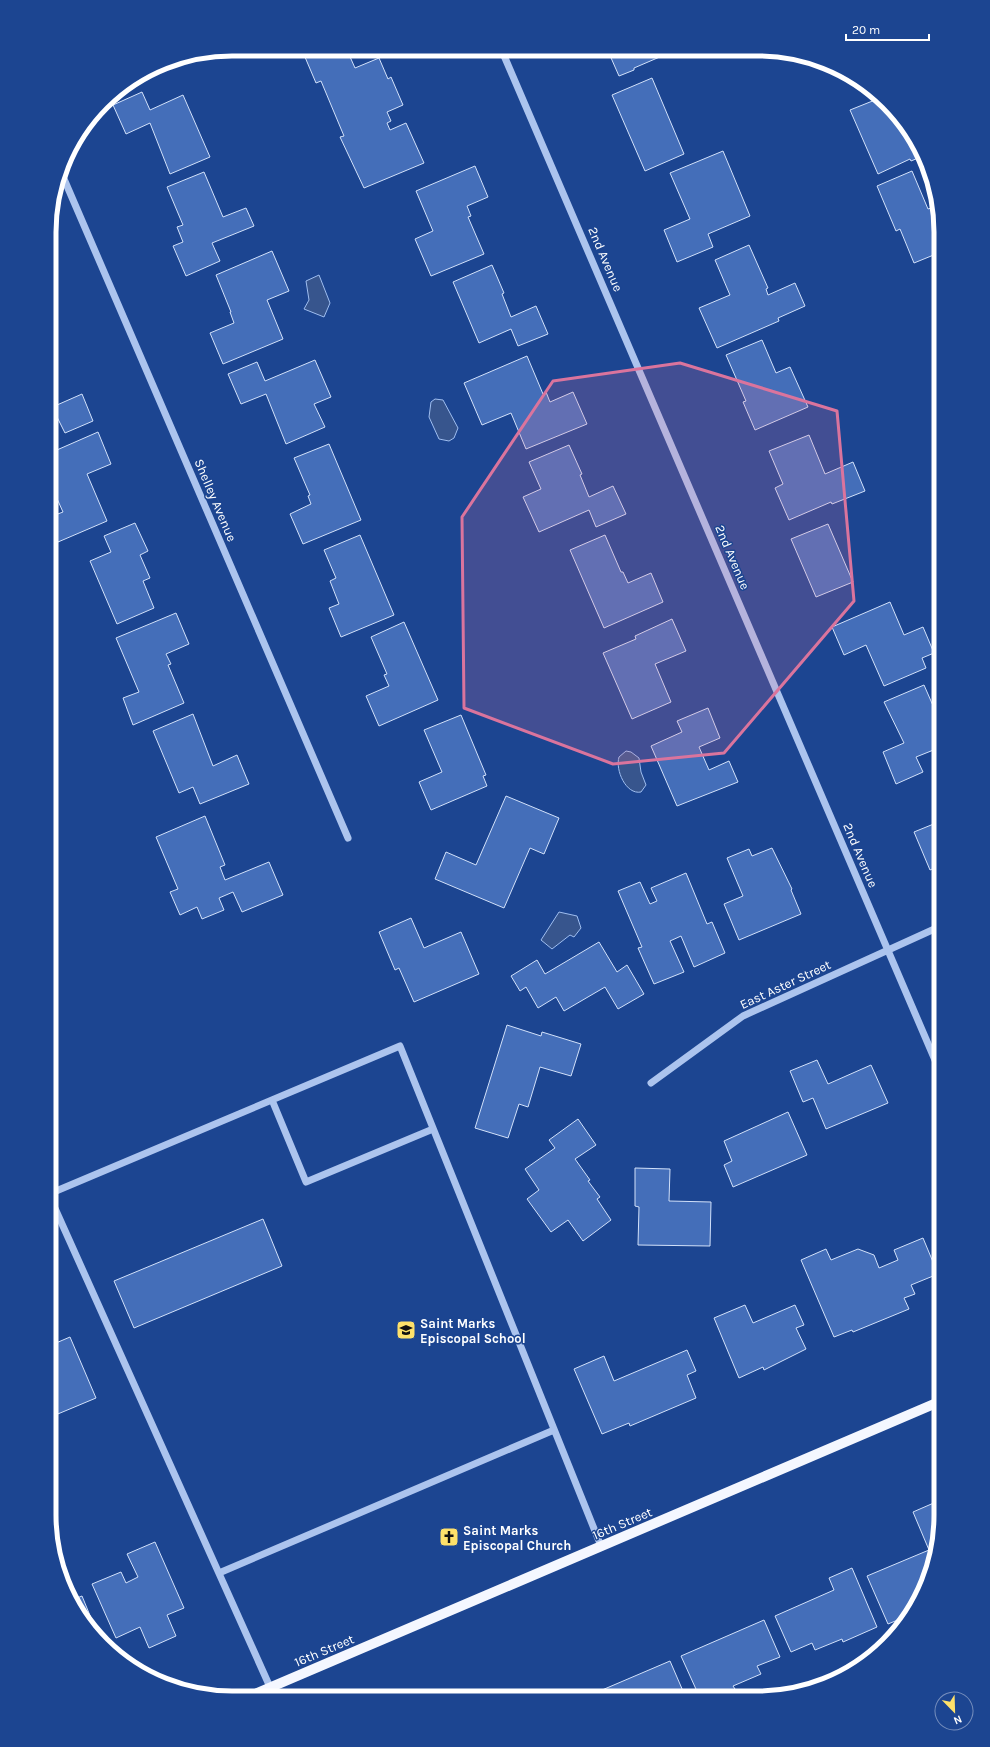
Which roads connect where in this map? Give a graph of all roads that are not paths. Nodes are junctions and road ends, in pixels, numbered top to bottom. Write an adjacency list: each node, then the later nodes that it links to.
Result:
1 (504, 56): 5 (street, 2nd Avenue)
2 (64, 177): 3 (street, Shelley Avenue)
3 (348, 838)
4 (934, 929): 5 (street, East Aster Street)
5 (888, 949): 6 (street, 2nd Avenue); 7 (street, East Aster Street)
6 (934, 1057)
7 (651, 1083)
8 (272, 1100): 9 (street); 9 (street); 10 (street)
9 (433, 1130): 13 (street)
10 (56, 1192)
11 (56, 1211): 15 (street)
12 (934, 1404): 14 (main road, 16th Street)
13 (554, 1430): 14 (street); 15 (street)
14 (601, 1546): 16 (main road, 16th Street)
15 (219, 1572): 16 (street)
16 (270, 1687): 17 (main road, 16th Street)
17 (260, 1691)

